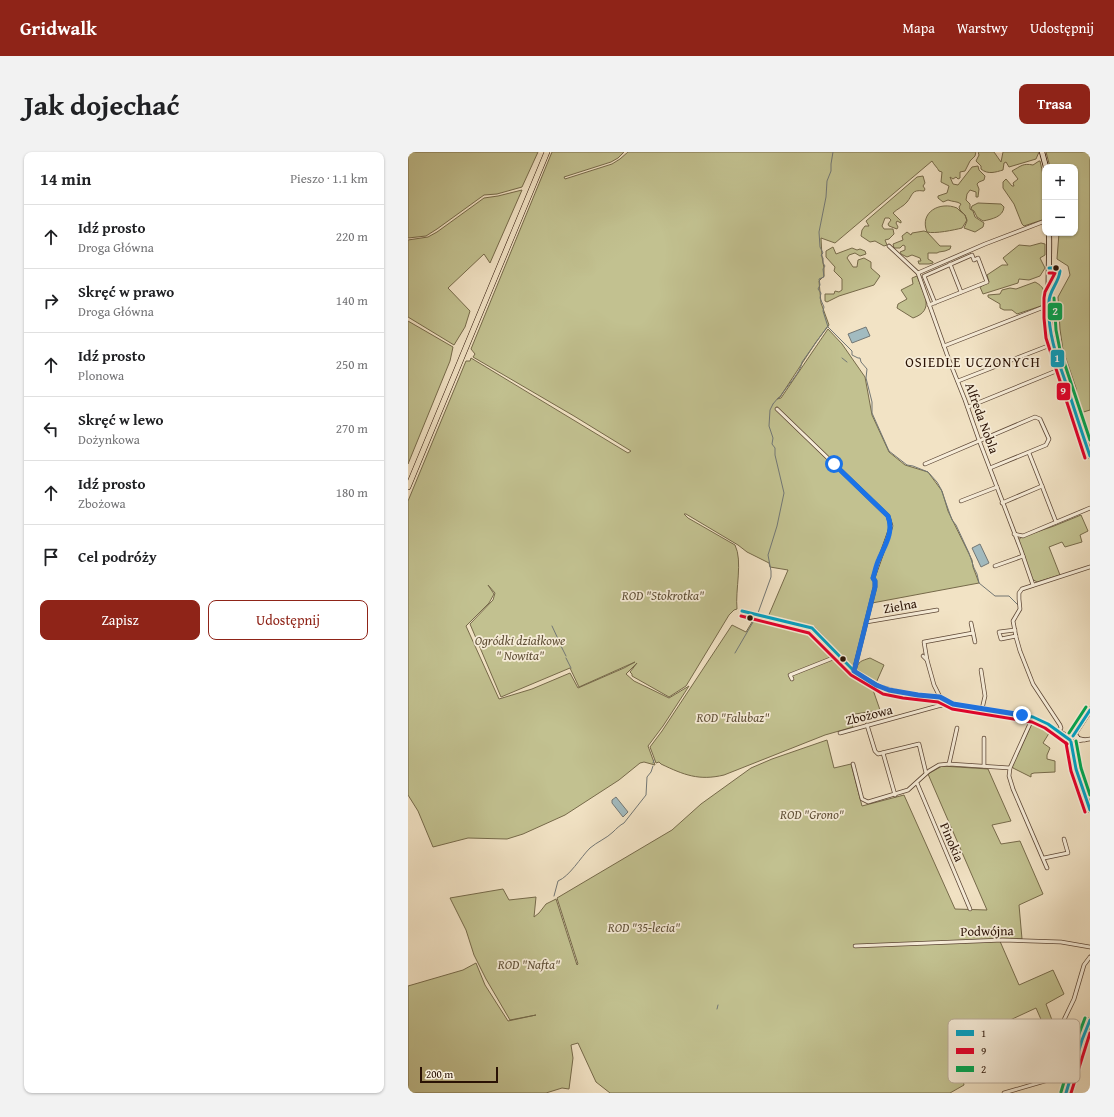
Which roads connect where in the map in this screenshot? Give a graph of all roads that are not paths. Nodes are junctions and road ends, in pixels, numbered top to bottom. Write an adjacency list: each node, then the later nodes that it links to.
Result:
1 (547, 152): 28 (main road)
2 (1042, 152): 3 (main road)
3 (1045, 164)
4 (1042, 222): 7 (street)
5 (1049, 236): 13 (main road)
6 (889, 246): 9 (street, Alfreda Nobla)
7 (948, 259): 8 (street); 9 (street)
8 (950, 264): 10 (street); 10 (street); 11 (street)
9 (918, 273): 12 (street, Alfreda Nobla)
10 (961, 292): 11 (street)
11 (934, 303): 12 (street)
12 (929, 305): 16 (street, Alfreda Nobla)
13 (1050, 305): 15 (main road); 16 (street)
14 (1046, 342): 17 (street)
15 (1053, 344): 17 (street); 18 (main road)
16 (944, 346): 19 (street, Alfreda Nobla)
17 (1047, 346): 19 (street)
18 (1060, 369): 20 (street); 24 (main road)
19 (958, 381): 20 (street, Alfreda Nobla)
20 (968, 407): 22 (street, Alfreda Nobla)
21 (777, 409): 43 (street)
22 (979, 440): 23 (street); 25 (street); 26 (street, Alfreda Nobla)
23 (1029, 453): 26 (street); 27 (street)
24 (1090, 456)
25 (925, 464)
26 (990, 468): 29 (street, Alfreda Nobla)
27 (1042, 486): 31 (street); 33 (street)
28 (408, 487)
29 (997, 487): 30 (street); 31 (street, Alfreda Nobla)
30 (961, 501)
31 (1002, 502): 34 (street, Alfreda Nobla)
32 (1090, 508): 33 (street)
33 (1056, 522): 34 (street)
34 (1014, 534): 35 (street, Alfreda Nobla)
35 (1023, 556): 36 (street); 39 (street, Alfreda Nobla)
36 (995, 566)
37 (1090, 567): 38 (street)
38 (1044, 582): 39 (street); 40 (street)
39 (1033, 586): 45 (street)
40 (1047, 586)
41 (937, 610): 43 (street, Zielna)
42 (742, 611): 49 (street)
43 (866, 622): 53 (street)
44 (971, 623): 46 (street)
45 (1015, 630): 47 (street); 47 (street)
46 (973, 633): 48 (street); 51 (street)
47 (1016, 636): 62 (street)
48 (975, 642)
49 (838, 656): 53 (street); 54 (street)
50 (923, 656): 51 (street)
51 (927, 660): 55 (street)
52 (981, 670): 57 (street)
53 (854, 671): 55 (street)
54 (792, 679)
55 (940, 697): 56 (street)
56 (953, 704): 57 (street, Zbożowa); 60 (street, Zbożowa)
57 (982, 709): 59 (street, Zbożowa)
58 (1090, 710): 66 (main road)
59 (1033, 717): 62 (street, Zbożowa); 71 (street)
60 (867, 725): 63 (street, Zbożowa); 67 (street)
61 (957, 728): 69 (street)
62 (1059, 731): 66 (street, Zbożowa)
63 (840, 733)
64 (984, 738): 70 (street)
65 (1090, 738): 66 (street)
66 (1074, 739): 75 (main road)
67 (883, 753): 72 (street); 74 (street)
68 (853, 764): 74 (street)
69 (949, 764): 70 (street); 72 (street)
70 (984, 766): 71 (street)
71 (1010, 768): 77 (street)
72 (926, 774): 73 (street)
73 (917, 783): 74 (street); 79 (street, Pinokia)
74 (895, 795)
75 (1090, 810)
76 (1064, 839): 77 (street)
77 (1044, 858): 78 (street)
78 (1047, 868)
79 (970, 909)
80 (856, 946): 81 (street, Podwójna)
81 (1090, 947)
82 (1090, 957): 83 (street)
83 (1064, 1019)
84 (1090, 1020): 85 (main road)
85 (1080, 1046)
86 (1038, 1083): 88 (street)
87 (1069, 1083): 89 (main road)
88 (1004, 1093)
89 (1066, 1093)

